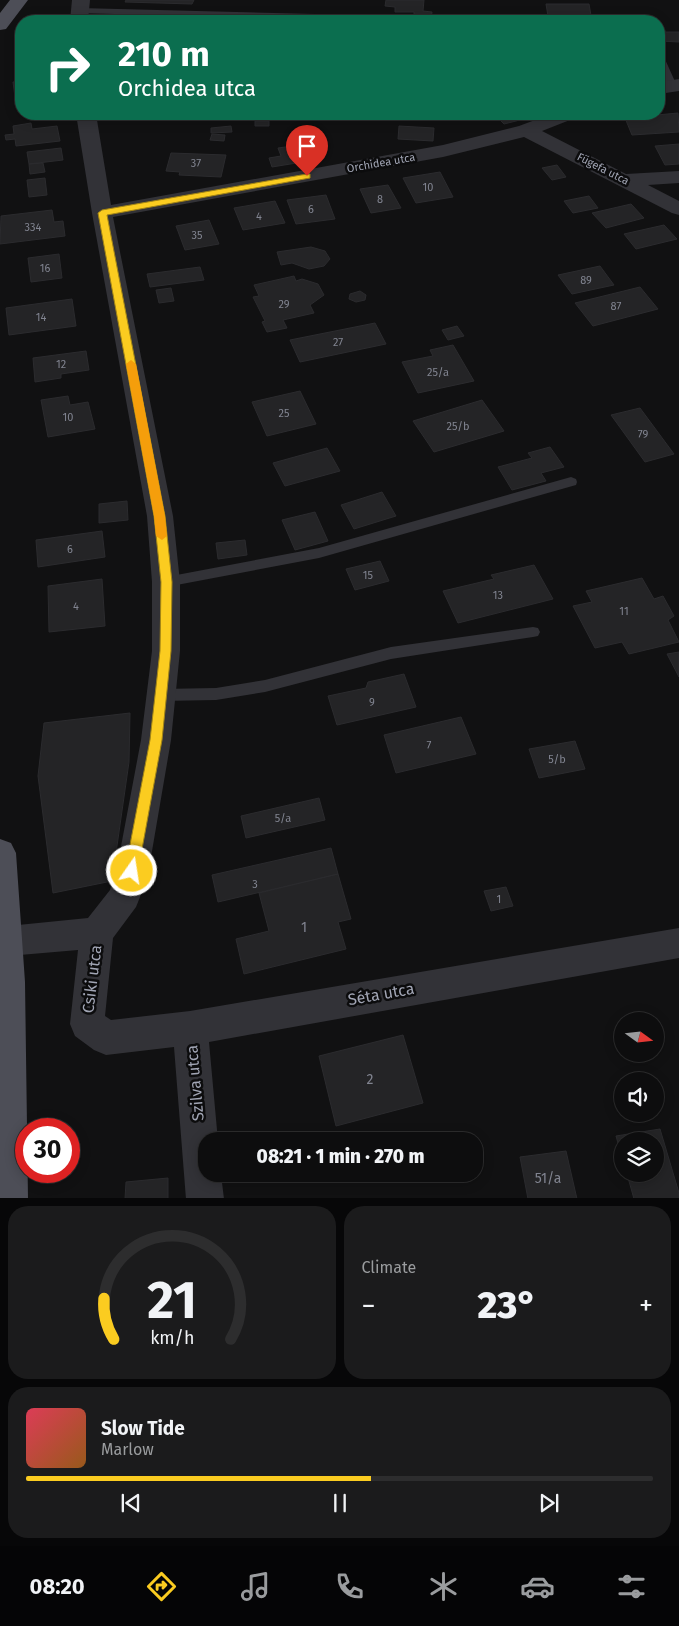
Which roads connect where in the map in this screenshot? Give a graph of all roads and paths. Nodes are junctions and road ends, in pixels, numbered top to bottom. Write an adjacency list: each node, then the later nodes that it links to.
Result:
1 (18, 0): 4 (main road)
2 (80, 11): 3 (lane)
3 (238, 15)
4 (0, 24)
5 (665, 73): 6 (lane)
6 (670, 86)
7 (87, 120): 13 (street, Csiki utca)
8 (552, 120): 9 (street, Orchidea utca)
9 (526, 130): 11 (street, Fügefa utca); 13 (street, Orchidea utca)
10 (679, 177): 11 (street)
11 (624, 180): 12 (street, Fügefa utca)
12 (679, 208)
13 (102, 213): 15 (street, Csiki utca)
14 (571, 482): 15 (lane)
15 (166, 582): 17 (street, Csiki utca)
16 (533, 632): 17 (lane)
17 (161, 695): 20 (street, Csiki utca)
18 (0, 853): 19 (main road)
19 (3, 902): 21 (main road)
20 (97, 933): 21 (street, Csiki utca); 23 (street, Csiki utca)
21 (8, 942): 25 (main road)
22 (679, 943): 24 (street, Séta utca)
23 (87, 1024): 24 (street, Séta utca)
24 (190, 1028): 26 (street, Szilva utca)
25 (9, 1198)
26 (205, 1198)

